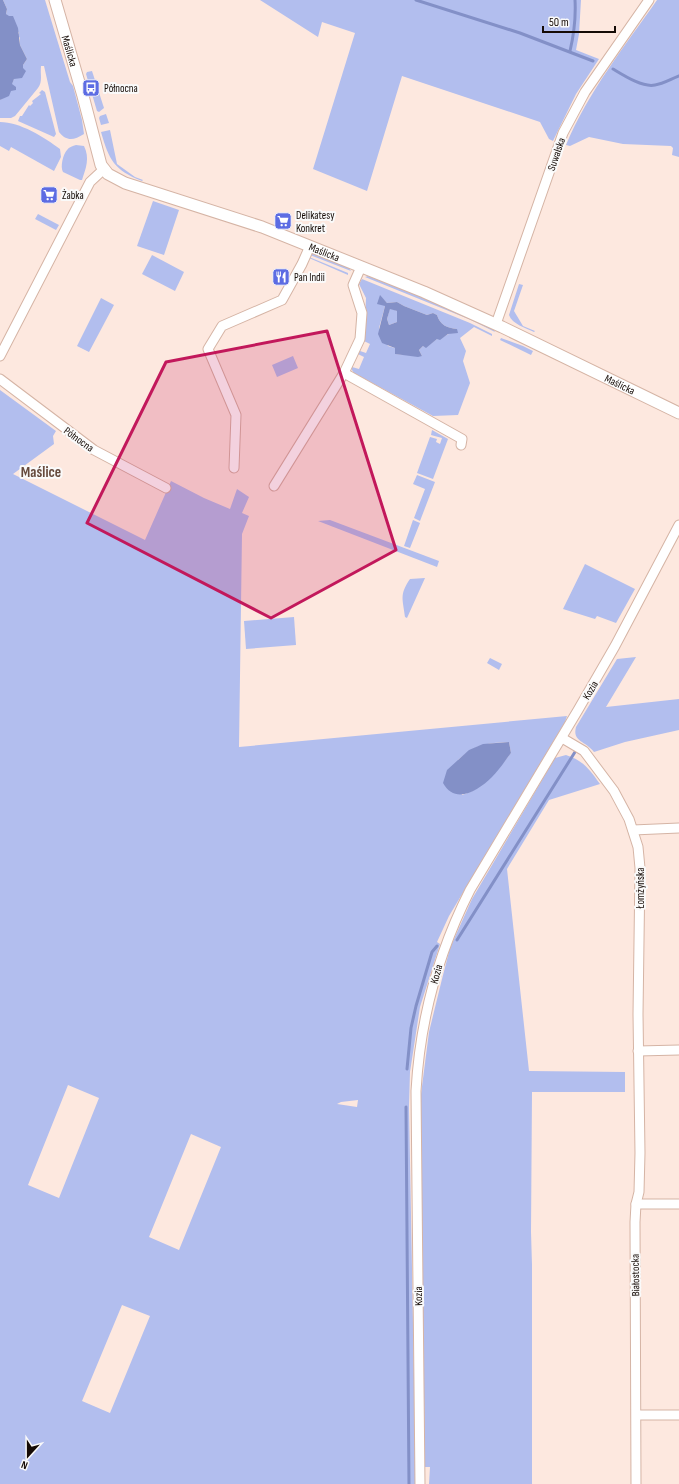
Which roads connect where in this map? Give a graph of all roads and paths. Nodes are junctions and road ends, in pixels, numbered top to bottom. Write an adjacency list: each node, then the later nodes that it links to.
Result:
1 (54, 0): 3 (street, Maślicka)
2 (649, 0): 6 (street, Suwalska)
3 (104, 169): 4 (street, Maślicka); 7 (street)
4 (310, 246): 5 (street, Maślicka); 12 (street)
5 (361, 267): 6 (street, Maślicka); 8 (street)
6 (496, 324): 10 (street, Maślicka)
7 (0, 356)
8 (344, 373): 11 (street); 13 (street)
9 (0, 379): 14 (street, Północna)
10 (679, 413)
11 (461, 445)
12 (234, 468)
13 (274, 486)
14 (166, 488)
15 (679, 525): 16 (street, Kozia)
16 (562, 738): 18 (street, Łomżyńska); 26 (street, Kozia)
17 (679, 828): 18 (street)
18 (633, 830): 20 (street, Łomżyńska)
19 (679, 1050): 20 (street)
20 (638, 1051): 21 (street, Łomżyńska)
21 (638, 1066): 22 (street, Białostocka)
22 (636, 1204): 23 (street); 24 (street, Białostocka)
23 (679, 1204)
24 (637, 1415): 25 (street); 27 (street, Białostocka)
25 (679, 1415)
26 (420, 1484)
27 (636, 1484)

